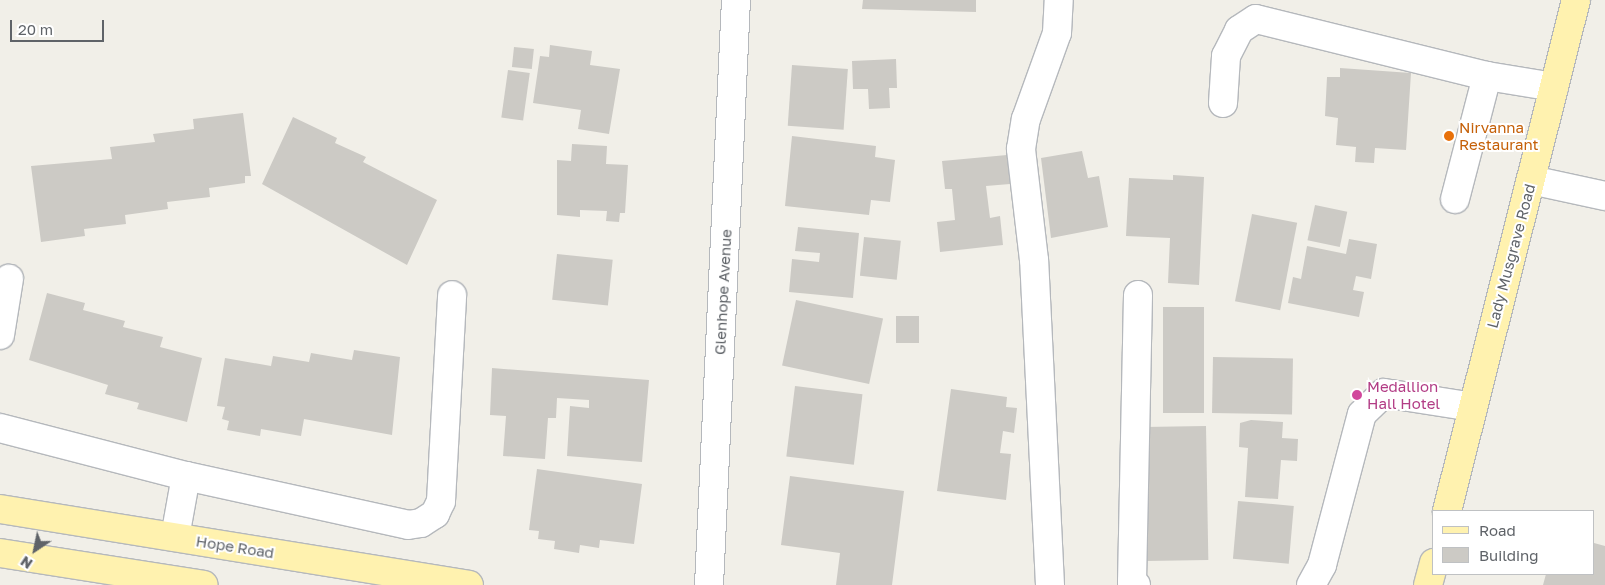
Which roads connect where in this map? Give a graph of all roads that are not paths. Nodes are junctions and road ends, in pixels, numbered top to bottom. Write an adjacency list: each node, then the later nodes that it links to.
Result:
1 (736, 0): 24 (street, Glenhope Avenue)
2 (1059, 0): 25 (street)
3 (1576, 0): 5 (main road, Lady Musgrave Road)
4 (1487, 76): 5 (street); 6 (street); 9 (street)
5 (1554, 87): 7 (main road, Lady Musgrave Road)
6 (1223, 103)
7 (1531, 180): 8 (street); 14 (main road, Lady Musgrave Road)
8 (1605, 196)
9 (1455, 199)
10 (9, 279): 13 (street)
11 (452, 295): 16 (street)
12 (1138, 295): 26 (street)
13 (0, 335)
14 (1473, 407): 18 (main road, Lady Musgrave Road); 27 (street)
15 (0, 428): 16 (street)
16 (186, 476): 19 (street)
17 (0, 509): 19 (main road, Hope Road)
18 (1447, 510)
19 (175, 537): 23 (main road, Hope Road)
20 (0, 553): 22 (main road)
21 (1432, 570): 28 (main road)
22 (204, 585)
23 (469, 585)
24 (709, 585)
25 (1050, 585)
26 (1136, 585)
27 (1311, 585)
28 (1428, 585)

